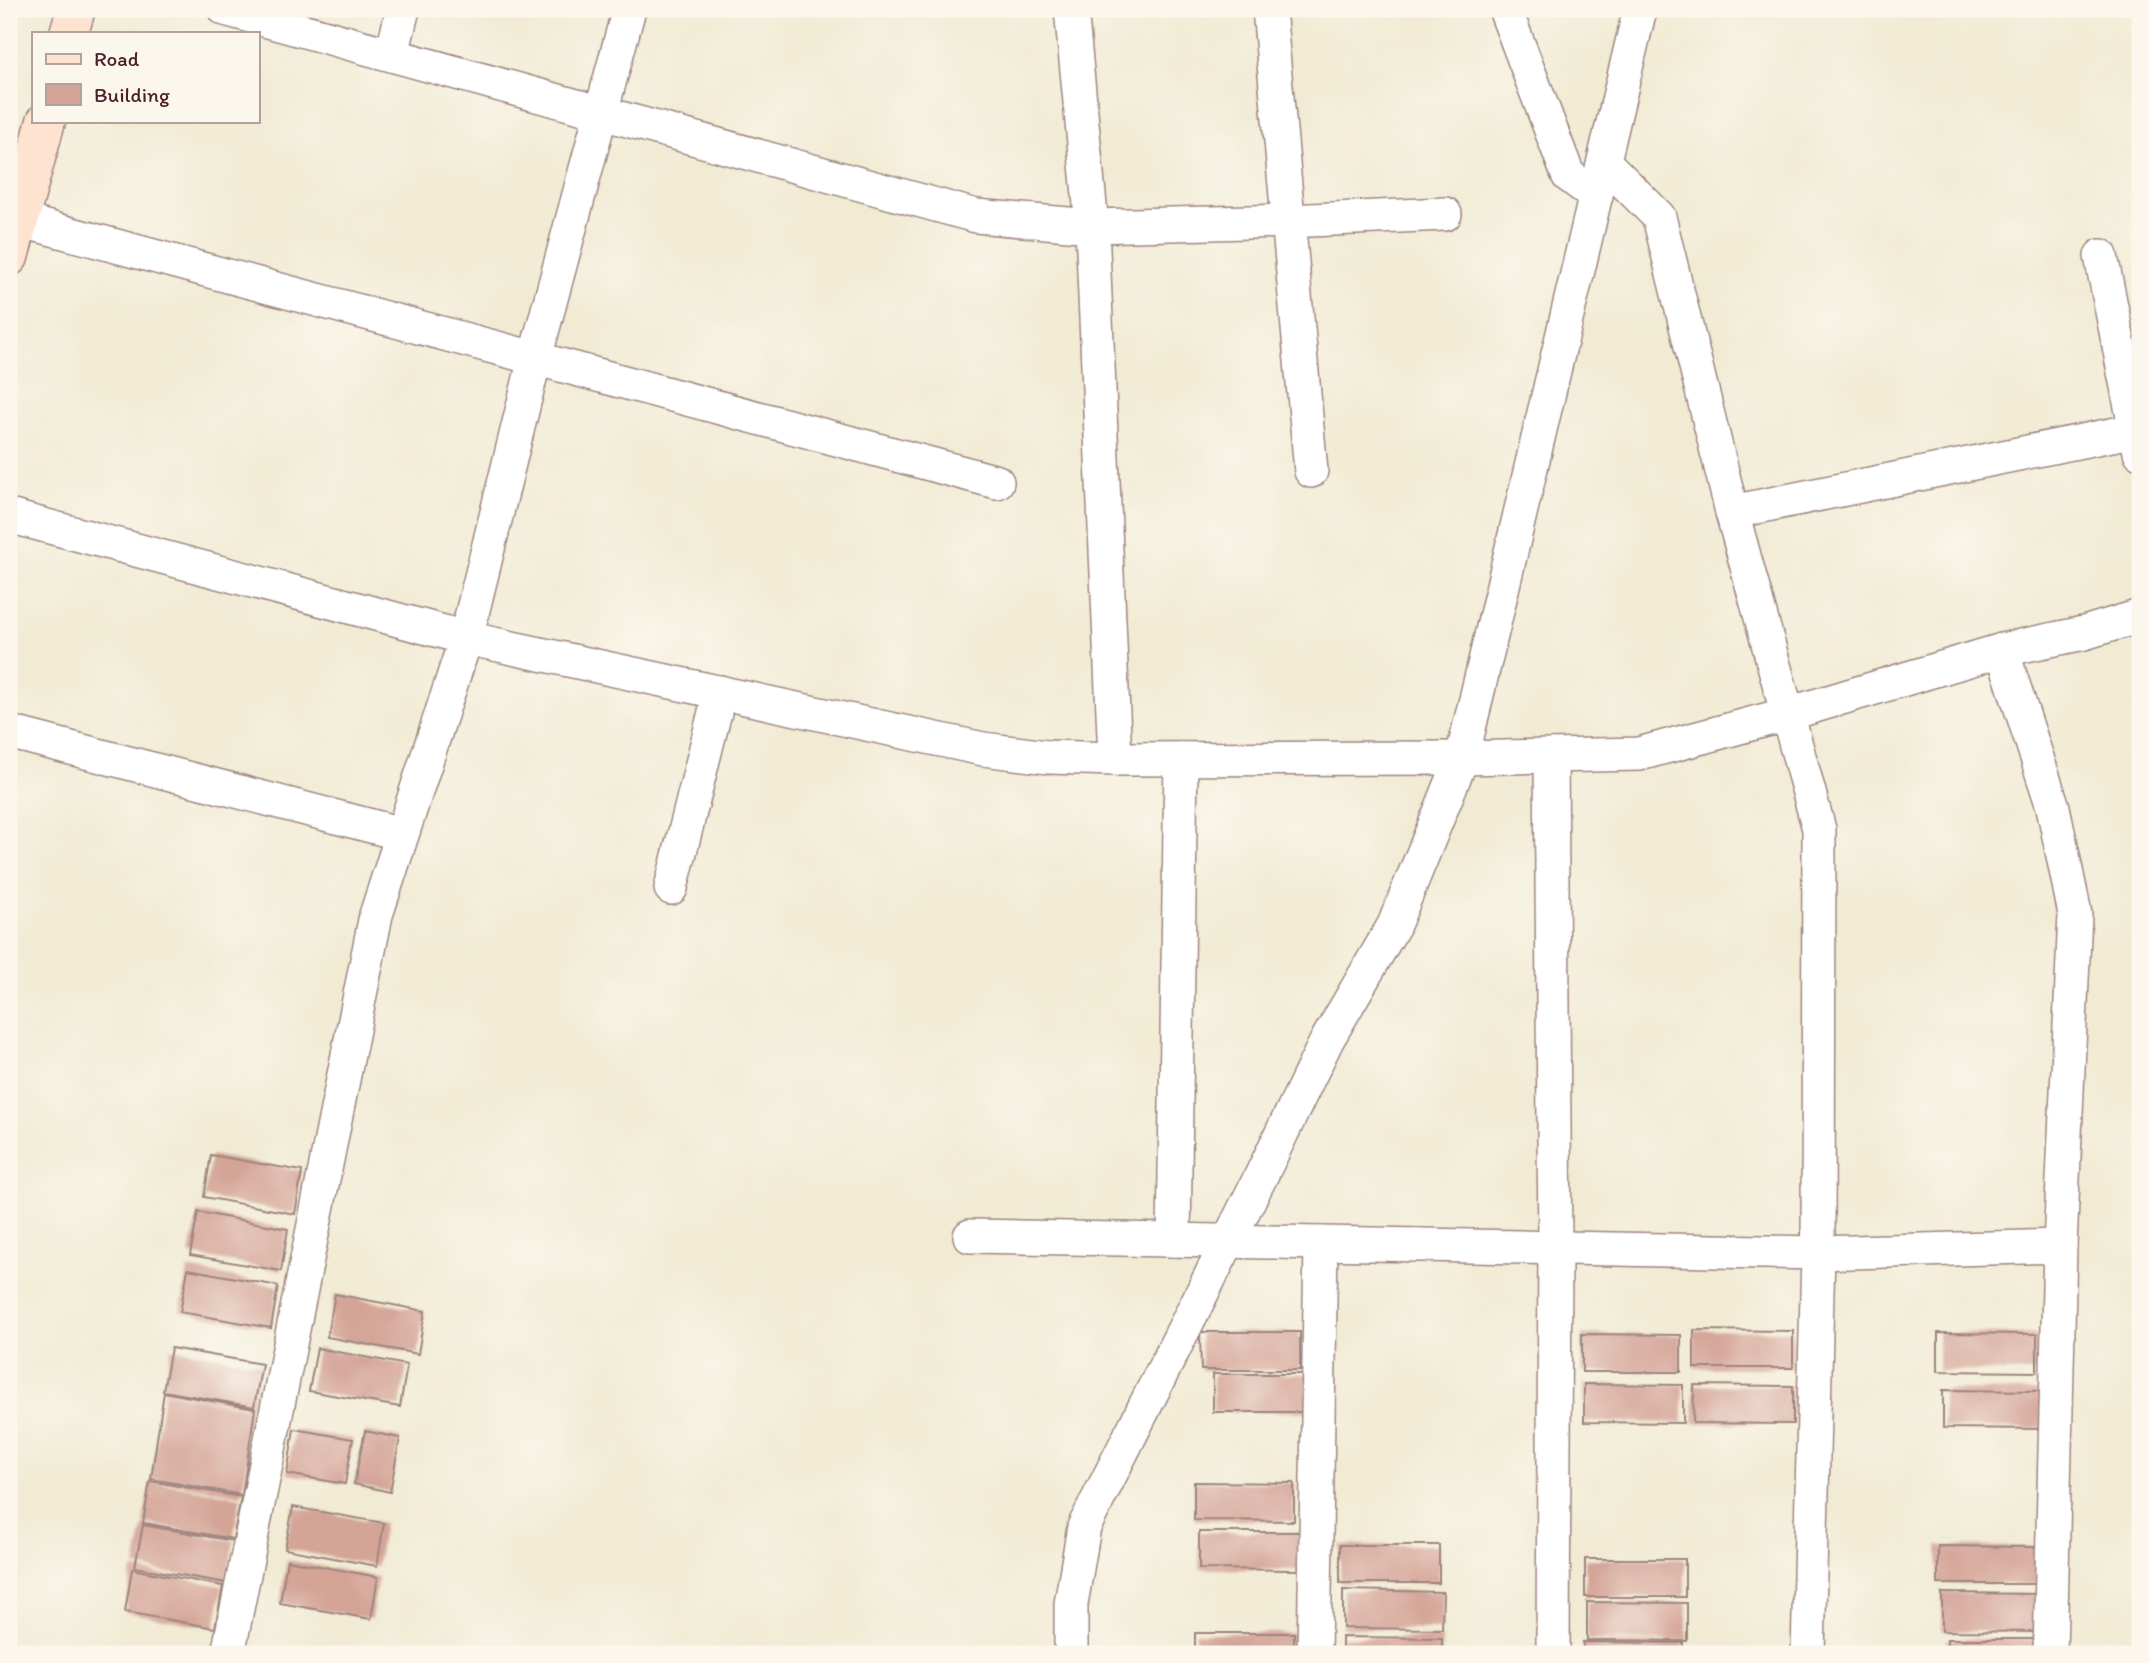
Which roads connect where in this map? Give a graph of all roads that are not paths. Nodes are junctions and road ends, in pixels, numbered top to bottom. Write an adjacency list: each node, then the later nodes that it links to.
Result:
1 (76, 9): 9 (main road)
2 (225, 9): 10 (street)
3 (403, 9): 10 (street)
4 (629, 9): 11 (street)
5 (1072, 9): 18 (street)
6 (1269, 9): 17 (street)
7 (1506, 9): 14 (street)
8 (1640, 9): 13 (street)
9 (69, 32)
10 (392, 54): 11 (street)
11 (602, 113): 18 (street); 21 (street)
12 (46, 122): 16 (main road)
13 (1604, 162): 14 (street); 25 (street)
14 (1596, 196): 34 (street)
15 (1444, 214): 17 (street)
16 (19, 220): 20 (main road); 21 (street)
17 (1287, 221): 18 (street); 23 (street)
18 (1092, 226): 35 (street)
19 (2101, 256): 22 (street)
20 (9, 257)
21 (535, 358): 24 (street); 28 (street)
22 (2138, 441): 25 (street)
23 (1311, 471)
24 (998, 482)
25 (1732, 512): 31 (street)
26 (9, 516): 28 (street)
27 (2140, 616): 29 (street)
28 (466, 638): 30 (street); 37 (street)
29 (2002, 650): 31 (street); 43 (street)
30 (720, 692): 35 (street); 38 (street)
31 (1788, 714): 33 (street); 45 (street)
32 (9, 732): 37 (street)
33 (1552, 756): 34 (street); 44 (street)
34 (1462, 758): 36 (street); 41 (street)
35 (1115, 759): 36 (street)
36 (1181, 759): 40 (street)
37 (402, 834): 46 (street)
38 (671, 888)
39 (970, 1237): 40 (street)
40 (1174, 1240): 41 (street)
41 (1228, 1242): 42 (street); 47 (street)
42 (1321, 1243): 44 (street); 48 (street)
43 (2060, 1246): 45 (street); 51 (street)
44 (1555, 1249): 45 (street); 49 (street)
45 (1818, 1253): 50 (street)
46 (228, 1654)
47 (1071, 1654)
48 (1314, 1654)
49 (1553, 1654)
50 (1808, 1654)
51 (2050, 1654)

